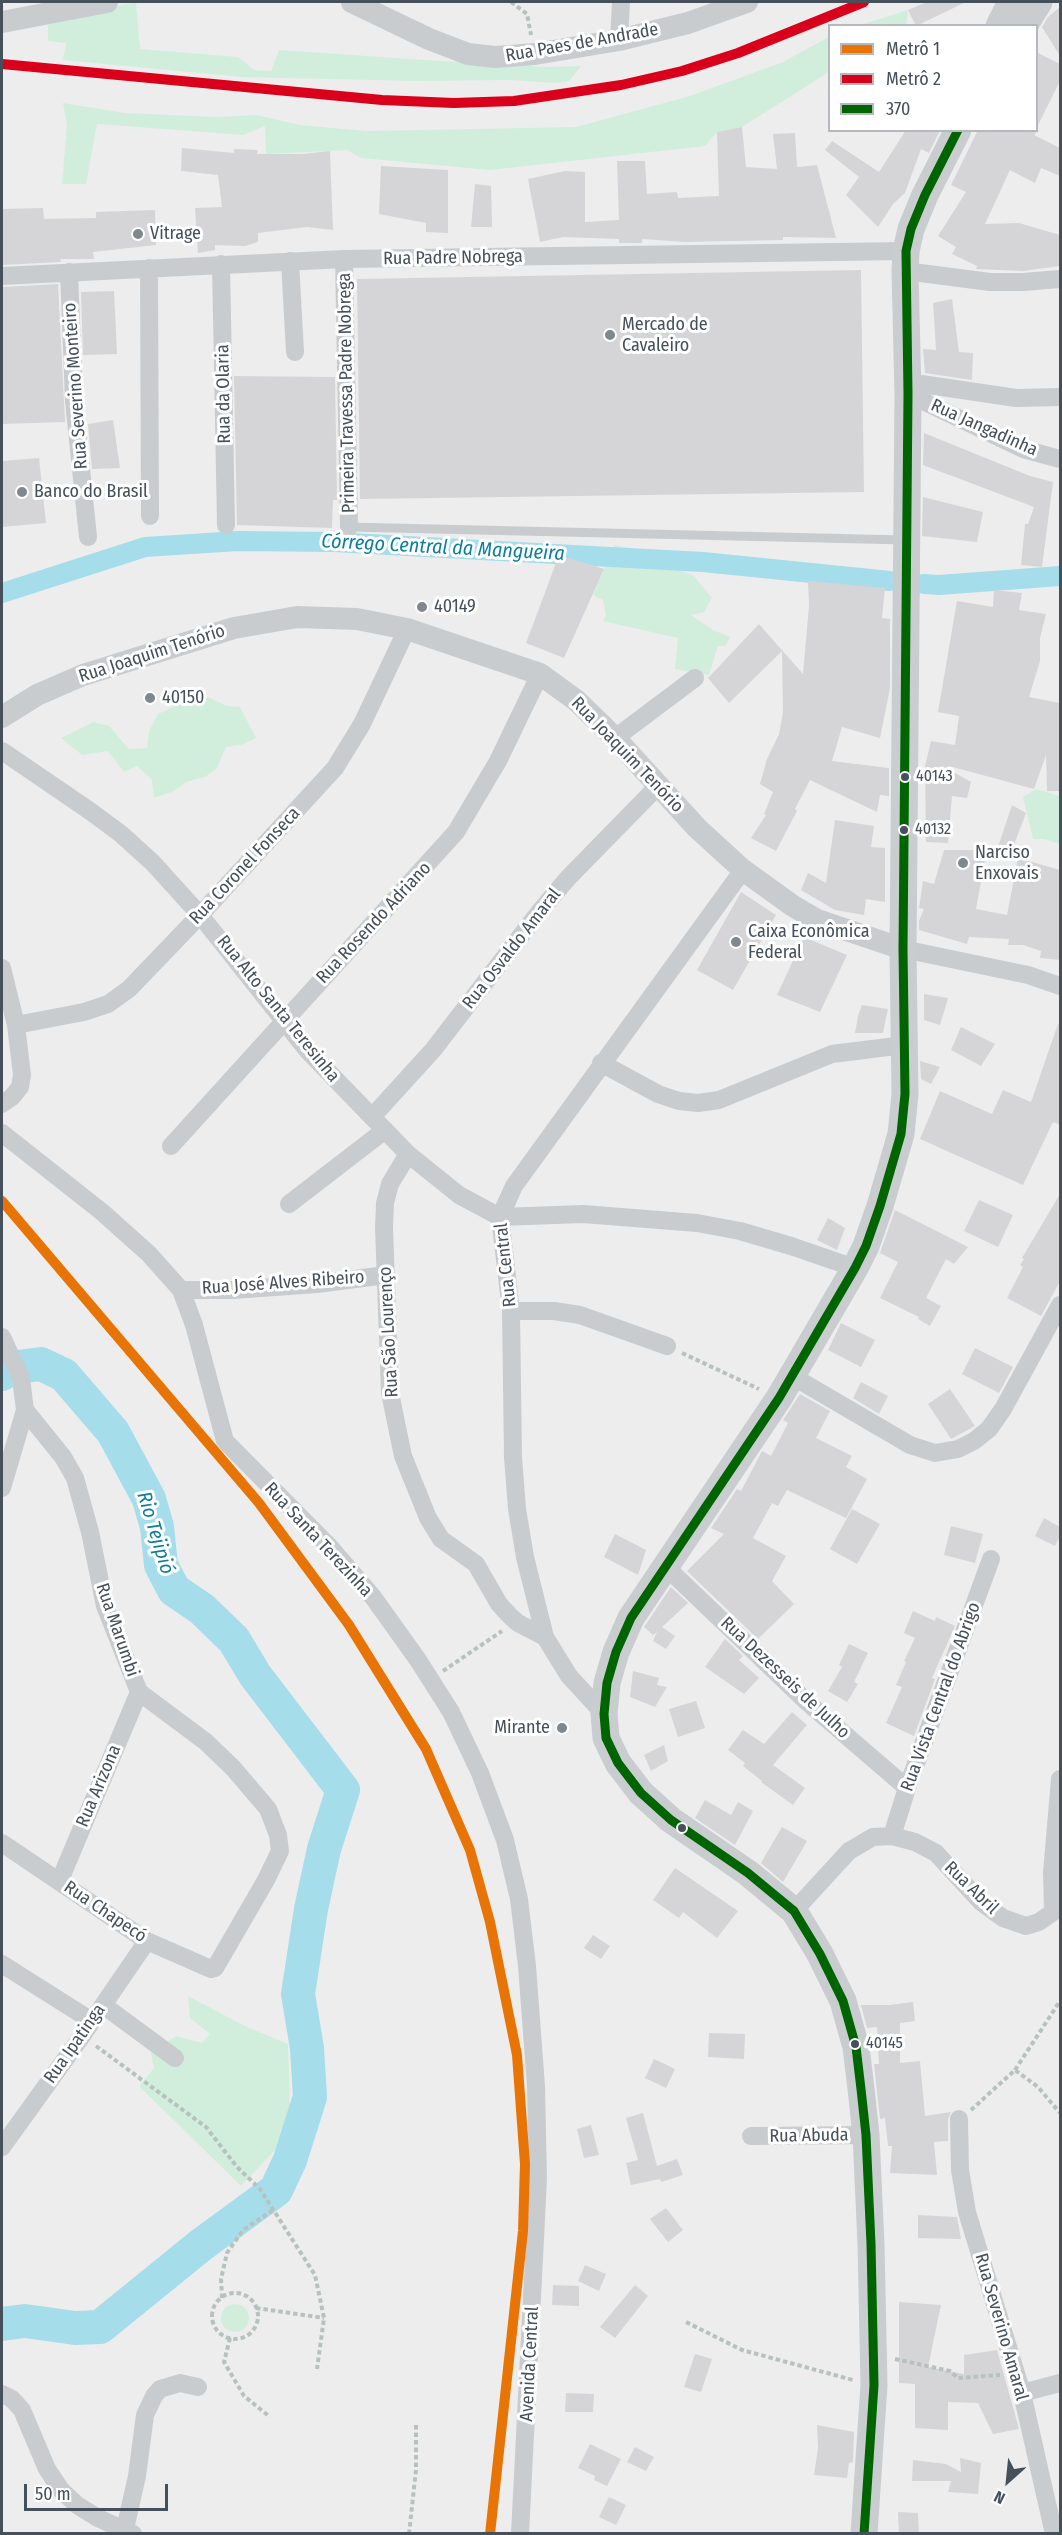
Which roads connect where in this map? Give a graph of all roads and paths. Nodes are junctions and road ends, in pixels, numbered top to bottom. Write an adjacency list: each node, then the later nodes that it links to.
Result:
1 (106, 2): 8 (street)
2 (352, 2): 13 (street, Rua Paes de Andrade)
3 (512, 2): 13 (path)
4 (621, 2): 12 (street)
5 (747, 2): 12 (street, Rua Paes de Andrade)
6 (1011, 2): 10 (main road)
7 (1040, 2): 11 (main road)
8 (56, 7): 9 (street)
9 (2, 22)
10 (1000, 24)
11 (1025, 24)
12 (619, 40): 13 (street, Rua Paes de Andrade)
13 (535, 54)
14 (957, 132): 17 (main road)
15 (344, 259): 16 (street, Rua Padre Nobrega); 17 (street, Rua Padre Nobrega); 29 (street, Primeira Travessa Padre Nobrega)
16 (290, 261): 18 (street, Rua Padre Nobrega); 23 (street)
17 (905, 261): 22 (street, Rua Padre Nobrega); 24 (main road)
18 (221, 264): 19 (street, Rua Padre Nobrega); 28 (street, Rua da Olaria)
19 (150, 268): 20 (street, Rua Padre Nobrega); 27 (street)
20 (69, 272): 21 (street, Rua Padre Nobrega); 30 (street, Rua Severino Monteiro)
21 (2, 276)
22 (1060, 279)
23 (295, 351)
24 (908, 388): 25 (street); 26 (street, Rua Jangadinha); 31 (main road)
25 (1060, 397)
26 (1060, 459)
27 (150, 516)
28 (226, 525)
29 (349, 527): 31 (lane)
30 (88, 537)
31 (908, 540): 41 (main road)
32 (407, 629): 33 (street, Rua Joaquim Tenório); 35 (street, Rua Joaquim Tenório); 40 (street, Rua Coronel Fonseca)
33 (540, 674): 36 (street, Rua Joaquim Tenório); 46 (street, Rua Rosendo Adriano)
34 (695, 678): 36 (street)
35 (2, 717)
36 (615, 738): 38 (street, Rua Joaquim Tenório)
37 (2, 751): 40 (street, Rua Alto Santa Teresinha)
38 (658, 786): 39 (street, Rua Joaquim Tenório); 51 (street, Rua Osvaldo Amaral)
39 (743, 870): 41 (street, Rua Joaquim Tenório); 49 (street, Rua Central)
40 (200, 915): 46 (street, Rua Alto Santa Teresinha); 47 (street, Rua Coronel Fonseca)
41 (903, 949): 44 (street, Rua Joaquim Tenório); 48 (main road)
42 (2, 968): 47 (street)
43 (1060, 973): 44 (street)
44 (1028, 975): 45 (street, Rua Joaquim Tenório)
45 (1060, 986)
46 (284, 1019): 51 (street, Rua Alto Santa Teresinha); 53 (street, Rua Rosendo Adriano)
47 (16, 1025): 50 (street)
48 (904, 1045): 49 (street); 57 (main road)
49 (601, 1063): 56 (street, Rua Central)
50 (2, 1104)
51 (379, 1124): 54 (street, Rua Alto Santa Teresinha); 55 (street, Rua Osvaldo Amaral)
52 (2, 1133): 59 (street, Rua Santa Terezinha)
53 (171, 1146)
54 (408, 1154): 56 (street, Rua Alto Santa Teresinha); 58 (street, Rua São Lourenço)
55 (289, 1204)
56 (500, 1216): 57 (street, Rua Alto Santa Teresinha); 61 (street, Rua Central)
57 (855, 1268): 64 (main road)
58 (386, 1275): 59 (street, Rua José Alves Ribeiro); 70 (street, Rua São Lourenço)
59 (180, 1290): 71 (street, Rua Santa Terezinha)
60 (1060, 1305): 64 (street)
61 (511, 1311): 63 (street); 70 (street, Rua Central)
62 (4, 1341): 65 (street, Rua Marumbi)
63 (667, 1346): 64 (path)
64 (785, 1387): 68 (main road)
65 (26, 1410): 66 (street); 72 (street, Rua Marumbi)
66 (2, 1488)
67 (991, 1559): 75 (street, Rua Vista Central do Abrigo)
68 (665, 1566): 73 (main road); 75 (street, Rua Dezesseis de Julho)
69 (504, 1630): 71 (path)
70 (545, 1637): 73 (street, Rua Central)
71 (430, 1679): 90 (street, Rua Santa Terezinha)
72 (139, 1692): 78 (street, Rua Arizona); 83 (street, Rua Marumbi)
73 (604, 1714): 80 (main road)
74 (1060, 1779): 79 (street)
75 (907, 1788): 76 (street, Rua Vista Central do Abrigo)
76 (892, 1836): 79 (street, Rua Abril); 80 (street)
77 (2, 1843): 78 (street, Rua Chapecó)
78 (60, 1880): 81 (street, Rua Chapecó)
79 (1057, 1909)
80 (794, 1911): 93 (main road)
81 (147, 1941): 83 (street, Rua Chapecó); 85 (street, Rua Ipatinga)
82 (2, 1964): 86 (street)
83 (215, 1968)
84 (1060, 2001): 89 (path)
85 (103, 2005): 86 (street, Rua Ipatinga); 88 (street)
86 (92, 2021): 87 (street, Rua Ipatinga)
87 (82, 2036): 95 (street, Rua Ipatinga); 96 (path)
88 (175, 2058)
89 (1015, 2070): 91 (path); 92 (path)
90 (536, 2086): 114 (street, Avenida Central)
91 (1060, 2113)
92 (959, 2119): 104 (street, Rua Severino Amaral)
93 (866, 2135): 94 (street, Rua Abuda); 102 (main road)
94 (751, 2136)
95 (2, 2147)
96 (273, 2210): 97 (path); 99 (path)
97 (222, 2298): 98 (path); 101 (path)
98 (256, 2308): 99 (path); 101 (path)
99 (324, 2318): 103 (path)
100 (686, 2322): 106 (path)
101 (230, 2338): 110 (path)
102 (874, 2354): 104 (path); 106 (main road)
103 (317, 2369)
104 (1016, 2373): 108 (street, Rua Severino Amaral)
105 (1060, 2384): 108 (street)
106 (874, 2385): 115 (main road)
107 (198, 2387): 112 (street)
108 (1022, 2393): 116 (street, Rua Severino Amaral)
109 (2, 2394): 112 (street)
110 (270, 2417)
111 (416, 2424): 113 (path)
112 (129, 2531)
113 (409, 2534)
114 (520, 2534)
115 (864, 2534)
116 (1054, 2534)

